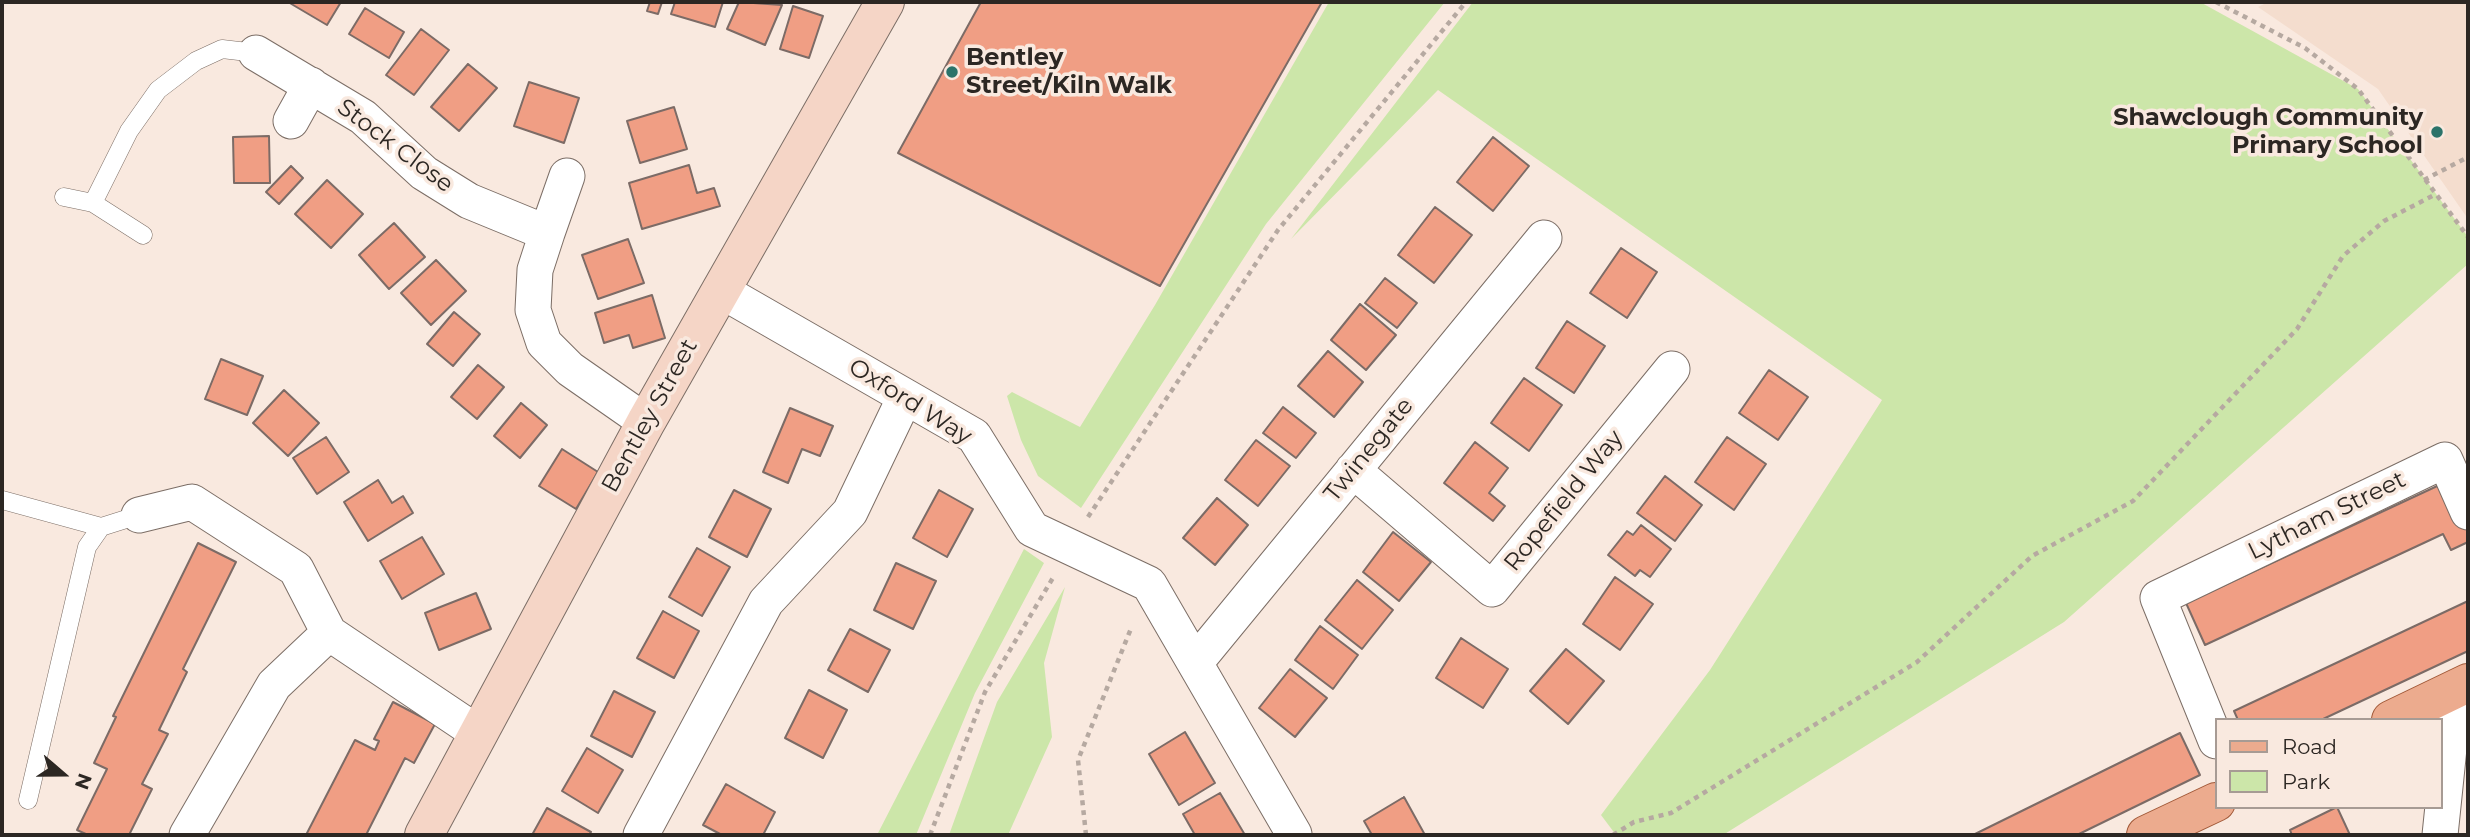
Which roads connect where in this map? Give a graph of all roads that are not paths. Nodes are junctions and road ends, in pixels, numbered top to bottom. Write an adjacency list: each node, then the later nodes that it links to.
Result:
1 (885, 2): 11 (street, Bentley Street)
2 (256, 53): 3 (street, Stock Close); 7 (lane)
3 (311, 85): 4 (street); 8 (street, Stock Close)
4 (291, 121)
5 (567, 176): 8 (street)
6 (64, 197): 7 (lane)
7 (93, 203): 9 (lane)
8 (547, 233): 14 (street)
9 (143, 235)
10 (1544, 238): 15 (street, Twinegate)
11 (720, 290): 13 (street, Oxford Way); 14 (street, Bentley Street)
12 (1672, 369): 15 (street, Ropefield Way)
13 (905, 397): 21 (street, Oxford Way); 31 (street)
14 (646, 422): 24 (street, Bentley Street)
15 (1353, 470): 21 (street, Twinegate)
16 (2, 500): 19 (lane)
17 (2468, 512): 25 (street, Lytham Street)
18 (139, 515): 19 (lane); 20 (street)
19 (101, 527): 26 (lane)
20 (329, 633): 24 (street); 29 (street)
21 (1195, 663): 28 (street)
22 (2462, 686): 23 (main road); 33 (street)
23 (2395, 718)
24 (478, 733): 30 (street, Bentley Street)
25 (2214, 736)
26 (28, 800)
27 (2214, 803): 32 (main road)
28 (1294, 834)
29 (187, 835)
30 (424, 835)
31 (641, 835)
32 (2146, 835)
33 (2440, 835)

